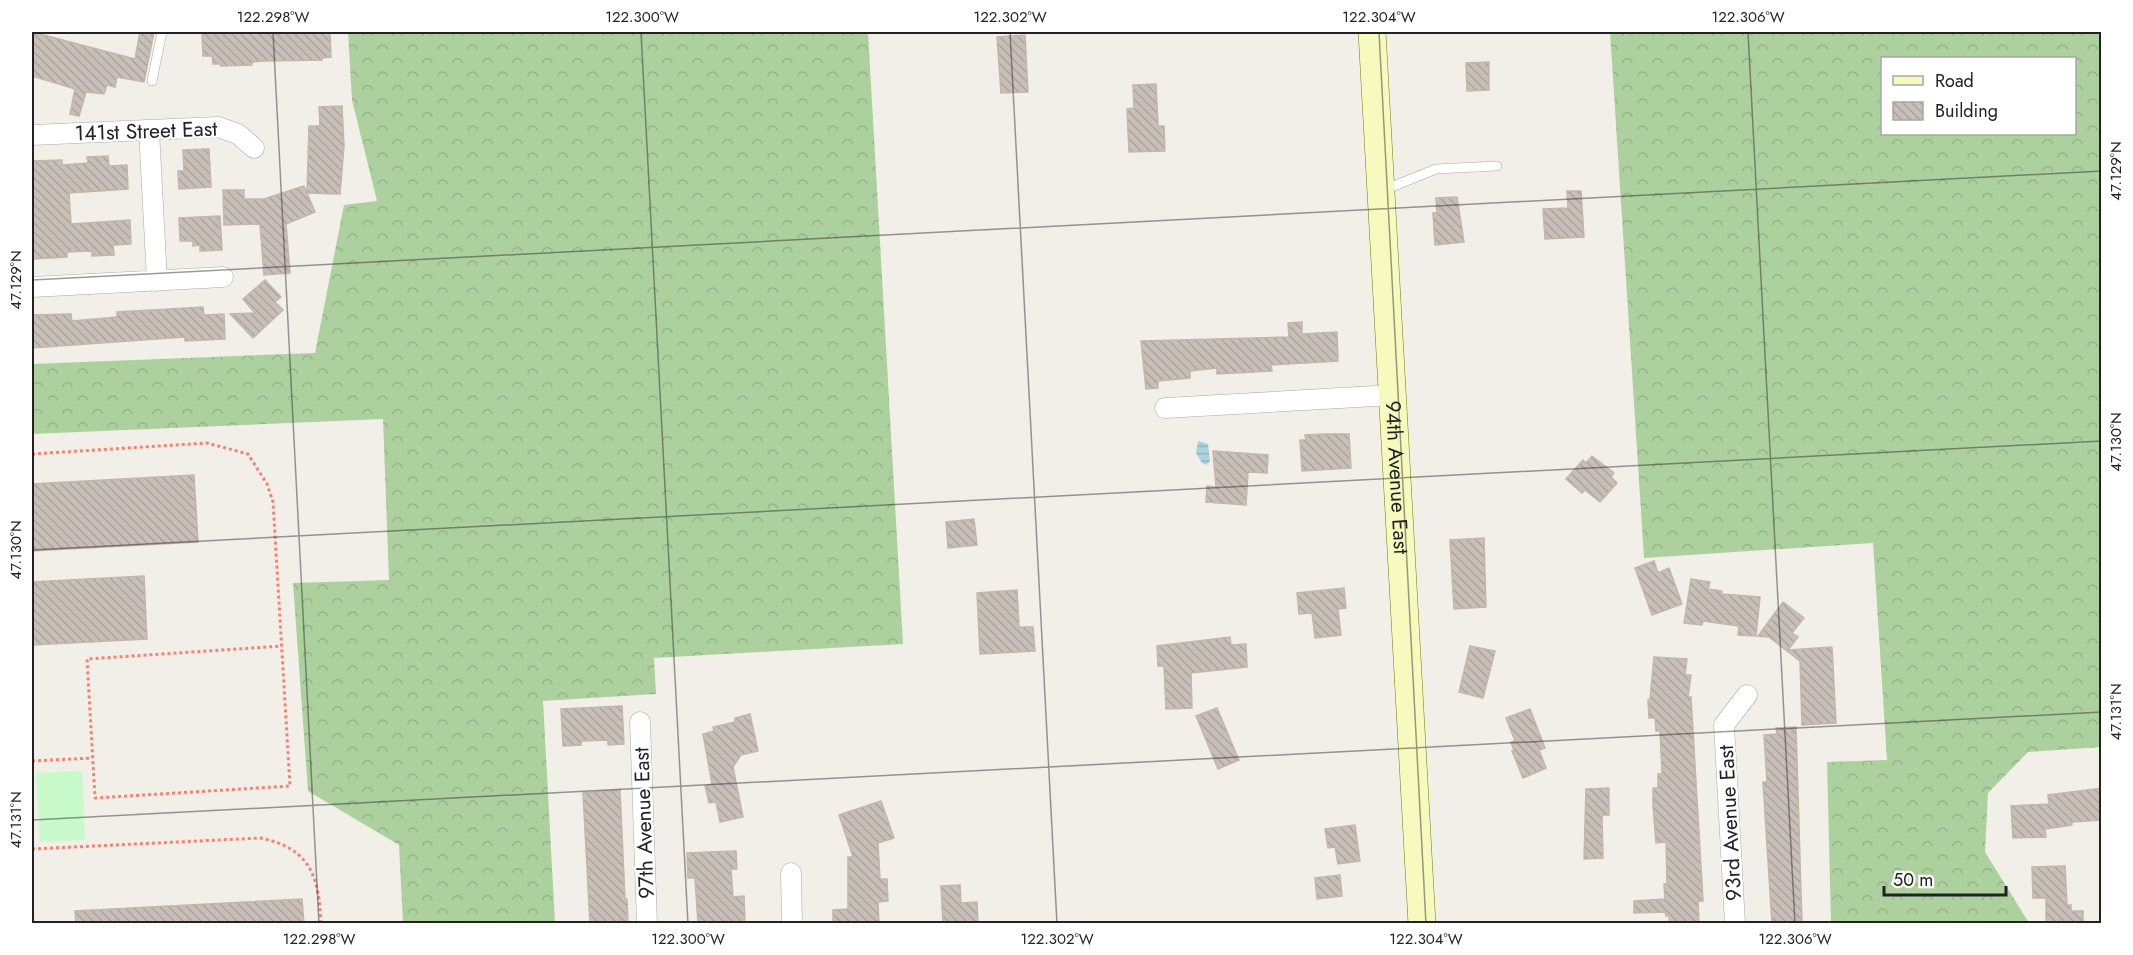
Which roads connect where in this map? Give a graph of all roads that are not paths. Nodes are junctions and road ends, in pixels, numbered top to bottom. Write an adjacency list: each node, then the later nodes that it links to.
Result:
1 (162, 32): 3 (lane)
2 (1372, 32): 8 (main road, 94th Avenue East)
3 (152, 81)
4 (149, 130): 5 (street, 141st Street East); 6 (street, 141st Street East); 10 (street)
5 (32, 135)
6 (254, 147)
7 (1497, 166): 8 (lane)
8 (1382, 190): 12 (main road, 94th Avenue East)
9 (223, 277): 10 (street)
10 (157, 281): 11 (street)
11 (32, 287)
12 (1393, 395): 13 (street); 19 (main road, 94th Avenue East)
13 (1165, 408)
14 (1747, 695): 20 (street, 93rd Avenue East)
15 (640, 722): 17 (street, 97th Avenue East)
16 (791, 873): 18 (street)
17 (647, 924)
18 (792, 924)
19 (1422, 924)
20 (1735, 924)

